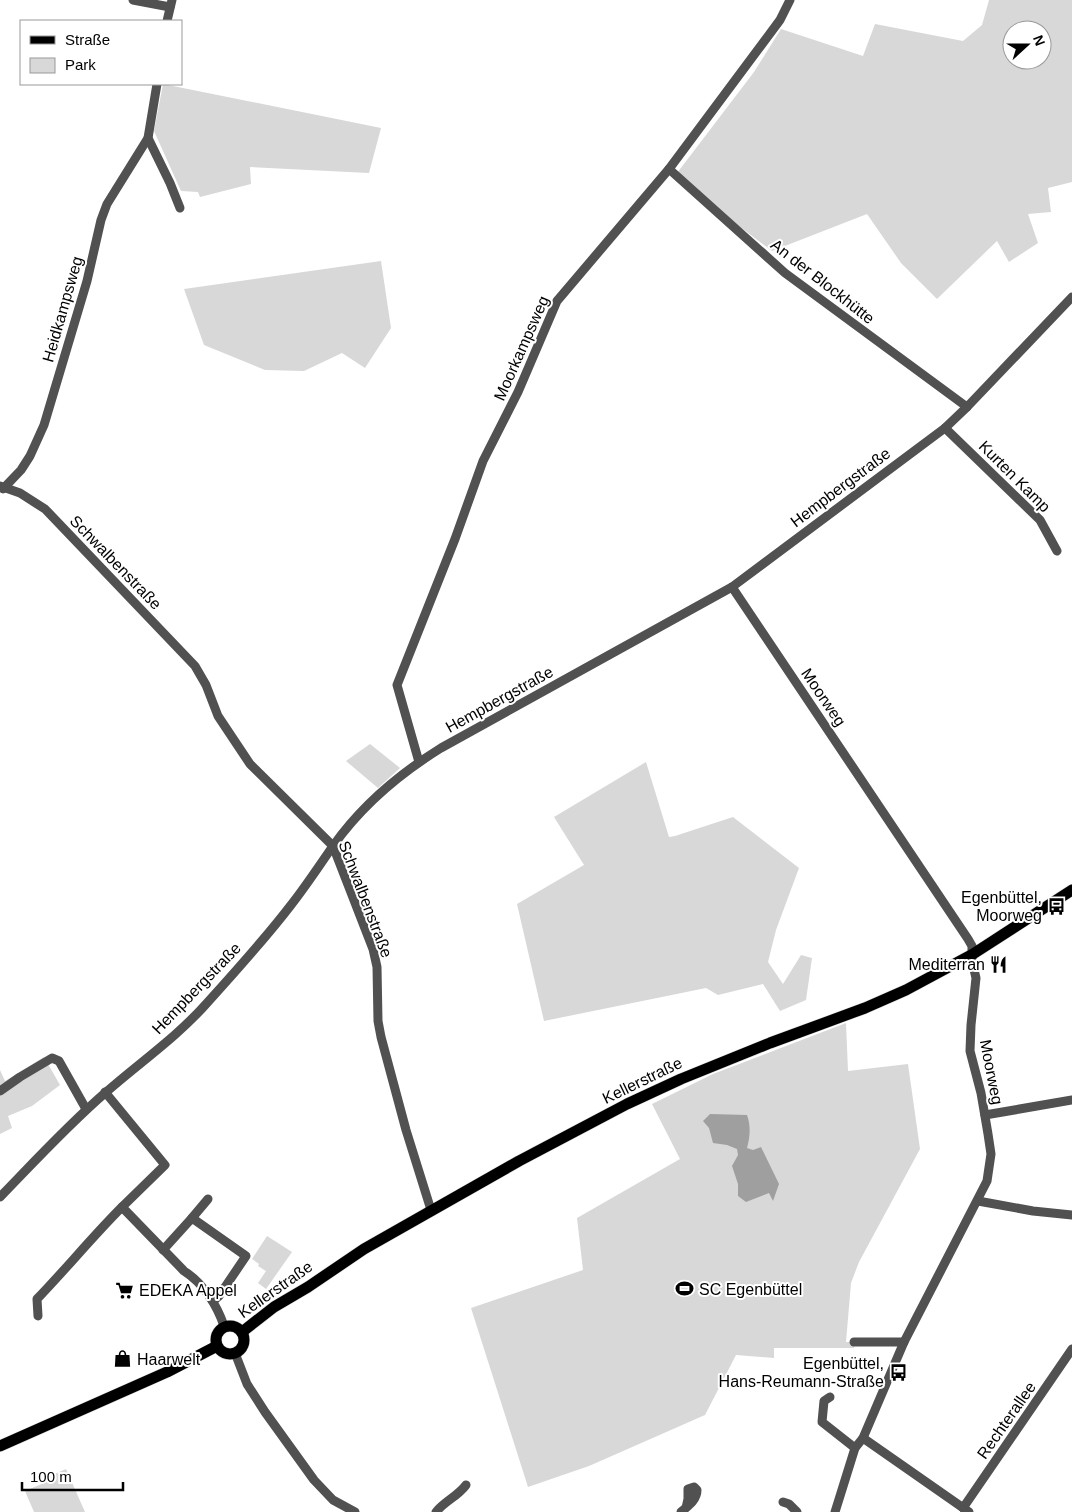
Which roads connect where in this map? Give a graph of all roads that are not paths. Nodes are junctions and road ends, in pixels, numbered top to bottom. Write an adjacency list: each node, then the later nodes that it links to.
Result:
1 (133, 0): 3 (street)
2 (790, 0): 7 (street, Moorkampsweg)
3 (171, 3): 4 (street)
4 (167, 20)
5 (157, 85): 6 (street, Heidkampsweg)
6 (148, 138): 8 (street); 12 (street, Heidkampsweg)
7 (669, 169): 10 (street, An der Blockhütte); 15 (street, Moorkampsweg)
8 (180, 208)
9 (1072, 297): 10 (street, Hempbergstraße)
10 (967, 407): 11 (street, Hempbergstraße)
11 (945, 428): 13 (street, Kurten Kamp); 14 (street, Hempbergstraße)
12 (2, 488): 16 (street, Schwalbenstraße)
13 (1057, 551)
14 (732, 587): 15 (street, Hempbergstraße); 18 (street, Moorweg)
15 (419, 762): 16 (street, Hempbergstraße)
16 (333, 846): 20 (street, Hempbergstraße); 28 (street, Schwalbenstraße)
17 (1072, 890): 18 (main road, Kellerstraße)
18 (972, 954): 23 (street, Moorweg); 28 (main road, Kellerstraße)
19 (0, 1091): 22 (street)
20 (105, 1092): 22 (street, Hempbergstraße); 27 (street)
21 (1072, 1100): 23 (street)
22 (86, 1109): 24 (street, Hempbergstraße)
23 (985, 1115): 26 (street, Moorweg)
24 (0, 1197)
25 (208, 1199): 30 (street)
26 (978, 1201): 29 (street); 37 (street, Moorweg)
27 (122, 1207): 31 (street); 33 (street)
28 (431, 1210): 35 (main road, Kellerstraße)
29 (1072, 1215)
30 (192, 1218): 31 (street); 32 (street)
31 (163, 1250): 32 (street)
32 (212, 1301): 34 (street)
33 (38, 1316)
34 (224, 1326): 35 (main road, Kellerstraße); 38 (main road, Kellerstraße)
35 (242, 1332): 40 (main road, Kellerstraße)
36 (854, 1342): 37 (street)
37 (904, 1342): 42 (street, Moorweg)
38 (217, 1346): 40 (main road); 43 (main road)
39 (1072, 1349): 47 (street, Rechterallee)
40 (235, 1352): 48 (street)
41 (830, 1397): 44 (street)
42 (863, 1438): 44 (street, Moorweg); 47 (street)
43 (0, 1446)
44 (855, 1448): 51 (street, Moorweg)
45 (466, 1484): 49 (street)
46 (783, 1502): 50 (street)
47 (966, 1510)
48 (355, 1512)
49 (436, 1512)
50 (797, 1512)
51 (835, 1512)

